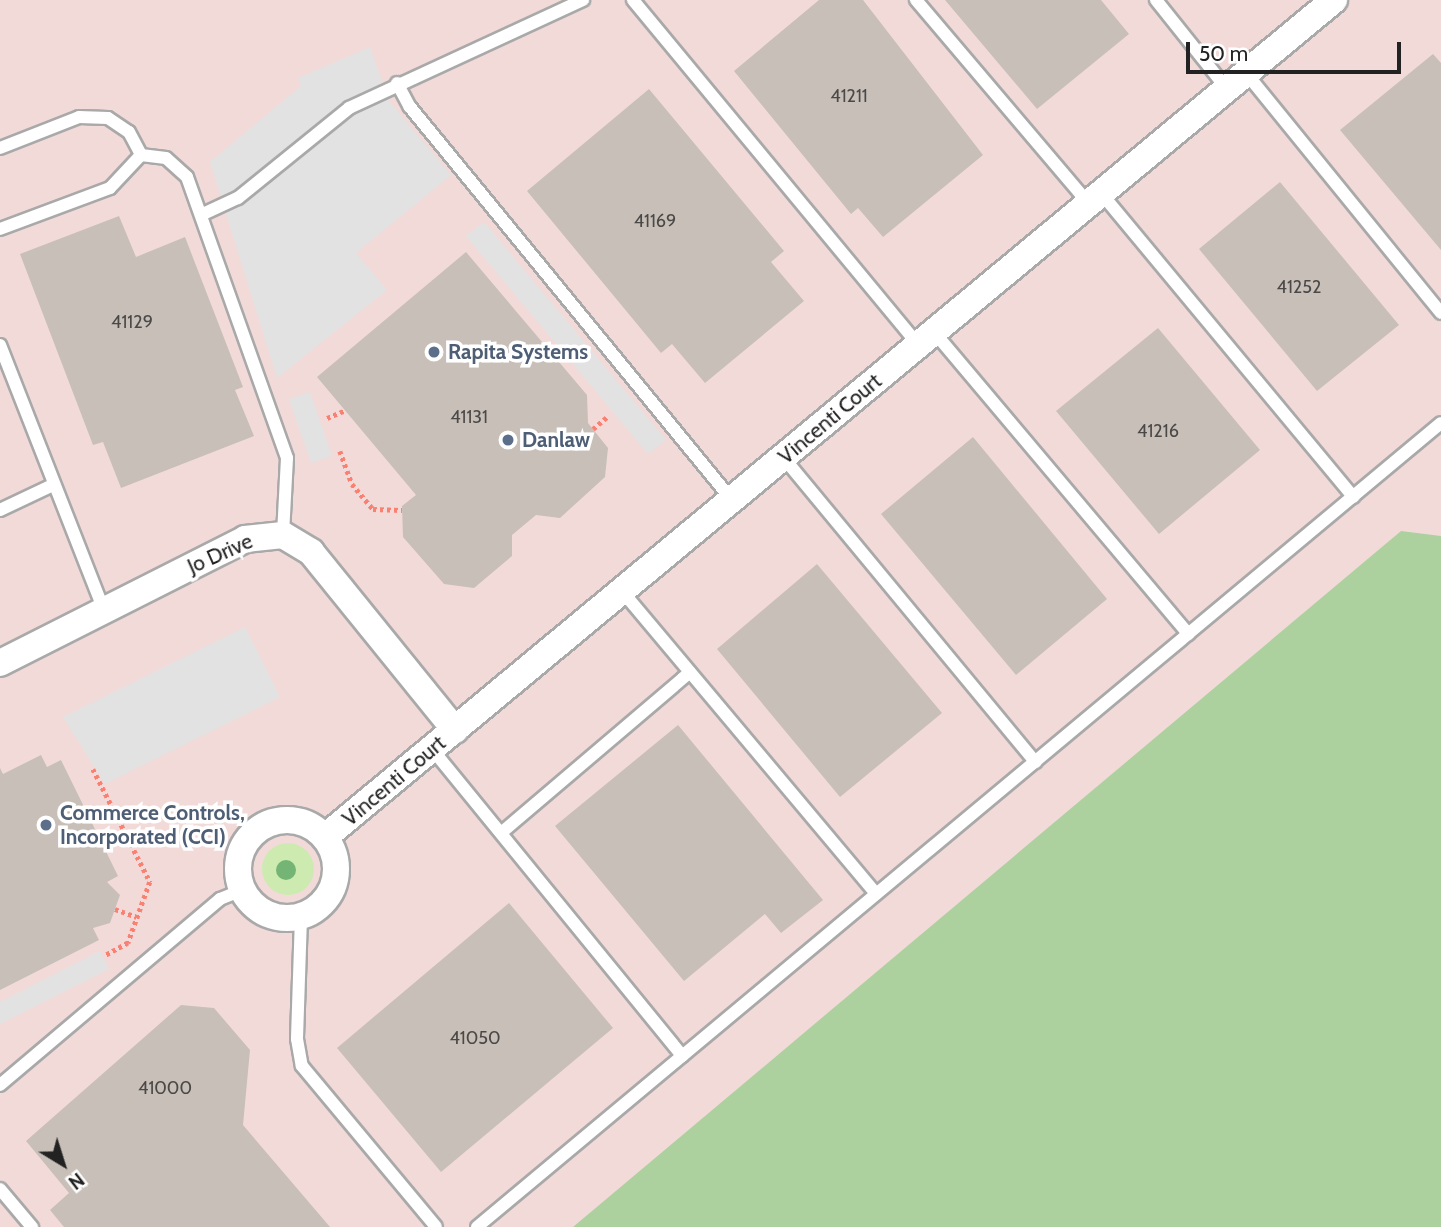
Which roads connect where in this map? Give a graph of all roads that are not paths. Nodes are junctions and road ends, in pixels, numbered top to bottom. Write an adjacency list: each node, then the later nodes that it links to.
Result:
1 (583, 0): 7 (lane)
2 (633, 0): 14 (lane)
3 (916, 0): 10 (lane)
4 (1156, 0): 6 (lane)
5 (1334, 0): 6 (street, Vincenti Court)
6 (1237, 81): 10 (street, Vincenti Court); 13 (lane)
7 (397, 83): 11 (lane); 20 (lane)
8 (0, 148): 9 (lane)
9 (141, 155): 11 (lane); 12 (lane)
10 (1095, 198): 14 (street, Vincenti Court); 19 (lane)
11 (202, 214): 22 (lane)
12 (0, 229)
13 (1441, 313)
14 (926, 339): 17 (street, Vincenti Court); 25 (lane)
15 (0, 345): 18 (lane)
16 (1441, 423): 19 (lane)
17 (783, 457): 20 (street, Vincenti Court); 30 (lane)
18 (53, 485): 21 (lane); 24 (lane)
19 (1353, 497): 25 (lane)
20 (732, 500): 23 (street, Vincenti Court)
21 (0, 510)
22 (283, 535): 24 (street, Jo Drive); 28 (street, Jo Drive)
23 (622, 591): 27 (lane); 28 (street, Vincenti Court)
24 (104, 610): 26 (street, Jo Drive)
25 (1188, 634): 30 (lane)
26 (0, 663)
27 (690, 672): 31 (lane); 34 (lane)
28 (455, 730): 29 (street, Vincenti Court)
29 (432, 749): 31 (lane); 32 (street, Vincenti Court)
30 (1035, 762): 34 (lane)
31 (501, 834): 36 (lane)
32 (325, 838): 33 (street, Vincenti Court); 35 (street, Vincenti Court)
33 (242, 890): 35 (street); 37 (lane)
34 (876, 894): 36 (lane)
35 (302, 917): 40 (lane)
36 (682, 1056): 41 (lane)
37 (0, 1085)
38 (0, 1189): 39 (lane)
39 (32, 1227)
40 (436, 1227)
41 (477, 1227)

